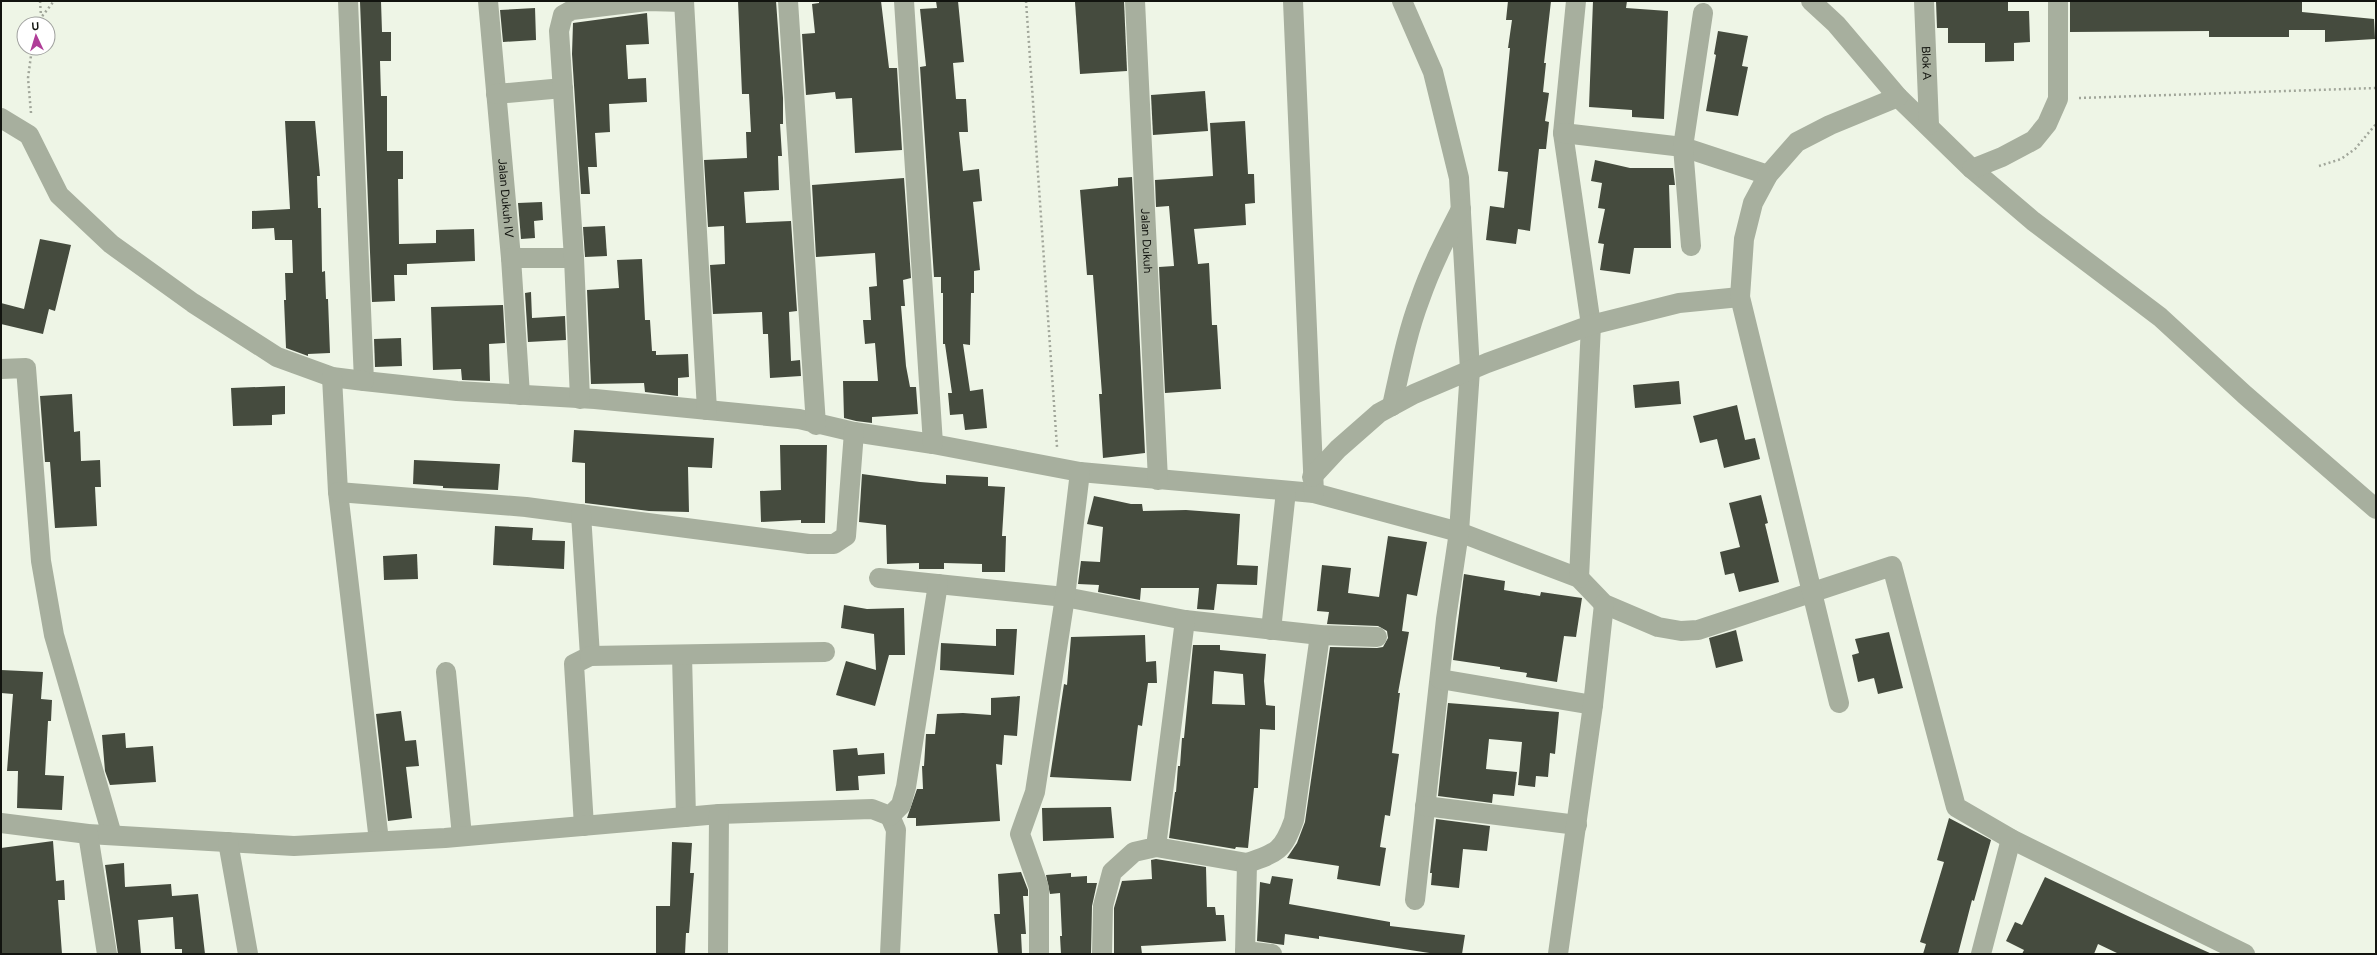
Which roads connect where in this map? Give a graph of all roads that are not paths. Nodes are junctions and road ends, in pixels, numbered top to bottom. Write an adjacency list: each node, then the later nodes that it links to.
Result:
1 (348, 1): 32 (street)
2 (488, 1): 15 (street, Jalan Dukuh IV)
3 (788, 1): 37 (street)
4 (904, 1): 39 (street)
5 (1135, 1): 41 (street, Jalan Dukuh)
6 (1293, 1): 42 (street)
7 (1402, 1): 23 (street)
8 (1576, 1): 19 (street)
9 (1811, 1): 16 (street)
10 (1924, 1): 18 (street, Blok A)
11 (2058, 1): 21 (street)
12 (684, 2): 14 (street); 36 (street)
13 (1703, 13): 20 (street)
14 (563, 88): 15 (street); 26 (street)
15 (496, 94): 25 (street, Jalan Dukuh IV)
16 (1898, 97): 18 (street); 22 (street)
17 (1, 118): 31 (street)
18 (1929, 125): 21 (street)
19 (1563, 132): 20 (street); 28 (street)
20 (1684, 147): 22 (street); 24 (street)
21 (1972, 169): 45 (street)
22 (1768, 175): 27 (street)
23 (1461, 209): 30 (street); 35 (street)
24 (1691, 246)
25 (511, 258): 26 (street); 33 (street, Jalan Dukuh IV)
26 (574, 258): 34 (street)
27 (1740, 296): 28 (street); 51 (street)
28 (1591, 325): 30 (street); 49 (street)
29 (1, 369): 73 (street)
30 (1470, 370): 35 (street); 47 (street)
31 (332, 377): 32 (street); 44 (street)
32 (364, 381): 33 (street)
33 (520, 395): 34 (street)
34 (580, 399): 36 (street)
35 (1392, 406): 42 (street)
36 (707, 410): 37 (street)
37 (816, 425): 38 (street)
38 (854, 432): 39 (street); 46 (street)
39 (933, 444): 40 (street)
40 (1080, 472): 41 (street); 52 (street)
41 (1158, 480): 43 (street)
42 (1313, 485): 43 (street); 47 (street)
43 (1286, 491): 55 (street)
44 (338, 492): 46 (street); 76 (street)
45 (2376, 509)
46 (581, 514): 60 (street)
47 (1459, 532): 49 (street); 62 (street)
48 (879, 578): 50 (street)
49 (1579, 578): 53 (street)
50 (938, 584): 52 (street); 67 (street)
51 (1812, 591): 53 (street); 63 (street); 75 (street)
52 (1065, 597): 54 (street); 86 (street)
53 (1604, 604): 64 (street)
54 (1185, 620): 55 (street); 78 (street)
55 (1271, 630): 56 (street)
56 (1320, 635): 57 (street); 79 (street)
57 (1377, 637)
58 (825, 652): 59 (street)
59 (682, 655): 60 (street); 68 (street)
60 (590, 656): 71 (street)
61 (446, 672): 74 (street)
62 (1440, 679): 64 (street); 65 (street)
63 (1839, 703)
64 (1593, 705): 70 (street)
65 (1425, 806): 70 (street); 80 (street)
66 (719, 814): 67 (street); 68 (street); 84 (street)
67 (890, 816): 85 (street)
68 (686, 817): 71 (street)
69 (1, 823): 72 (street)
70 (1577, 825): 89 (street)
71 (584, 826): 74 (street)
72 (88, 834): 73 (street); 82 (street)
73 (112, 835): 77 (street)
74 (462, 836): 76 (street)
75 (2011, 839): 90 (street); 91 (street)
76 (380, 841): 77 (street)
77 (228, 842): 83 (street)
78 (1156, 847): 79 (street); 87 (street)
79 (1247, 863): 81 (street)
80 (1415, 900)
81 (1245, 953): 88 (street)
82 (107, 954)
83 (248, 954)
84 (718, 954)
85 (890, 954)
86 (1039, 954)
87 (1102, 954)
88 (1272, 954)
89 (1558, 954)
90 (1981, 954)
91 (2245, 954)

